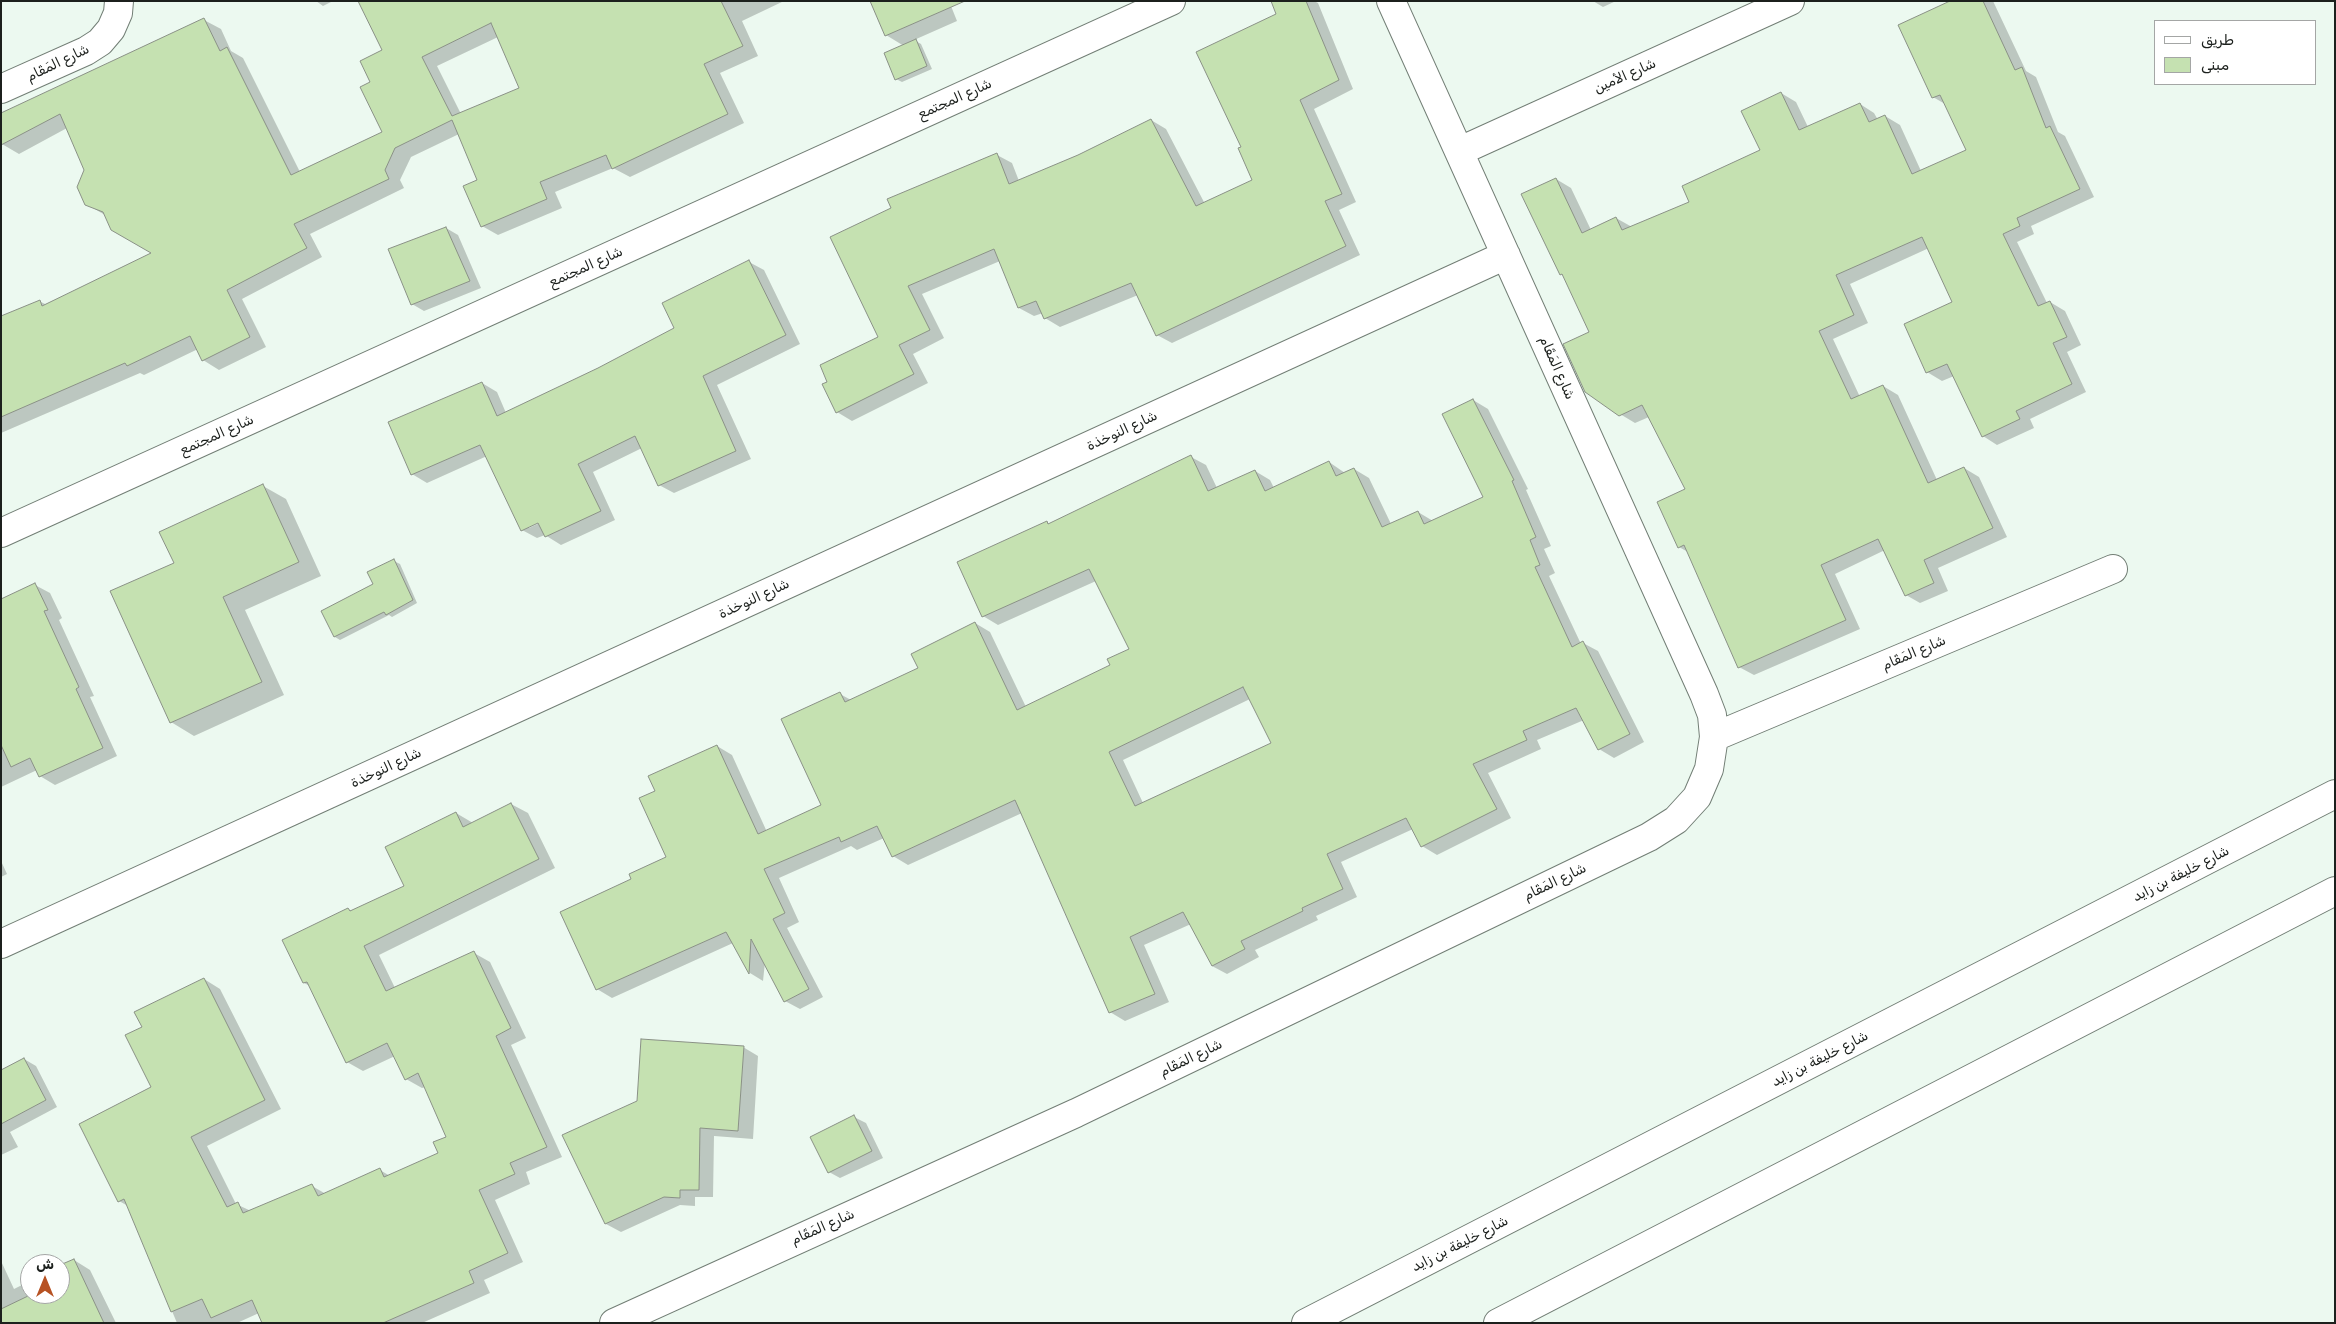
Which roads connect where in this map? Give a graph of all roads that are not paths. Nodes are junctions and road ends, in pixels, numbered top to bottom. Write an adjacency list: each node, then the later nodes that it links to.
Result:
1 (119, 1): 5 (main road, شارع المَقَام)
2 (1171, 1): 8 (main road, شارع المجتمع)
3 (1392, 1): 6 (main road, شارع المَقَام)
4 (1790, 1): 6 (main road, شارع الأمين)
5 (1, 90)
6 (1460, 151): 7 (main road, شارع المَقَام)
7 (1506, 255): 10 (main road, شارع المَقَام); 13 (main road, شارع النوخذة)
8 (1, 533)
9 (2114, 569): 10 (main road, شارع المَقَام)
10 (1714, 737): 14 (main road, شارع المَقَام)
11 (2335, 794): 15 (main road, شارع خليفة بن زايد)
12 (2335, 891): 16 (main road)
13 (1, 944)
14 (614, 1323)
15 (1306, 1323)
16 (1498, 1323)

